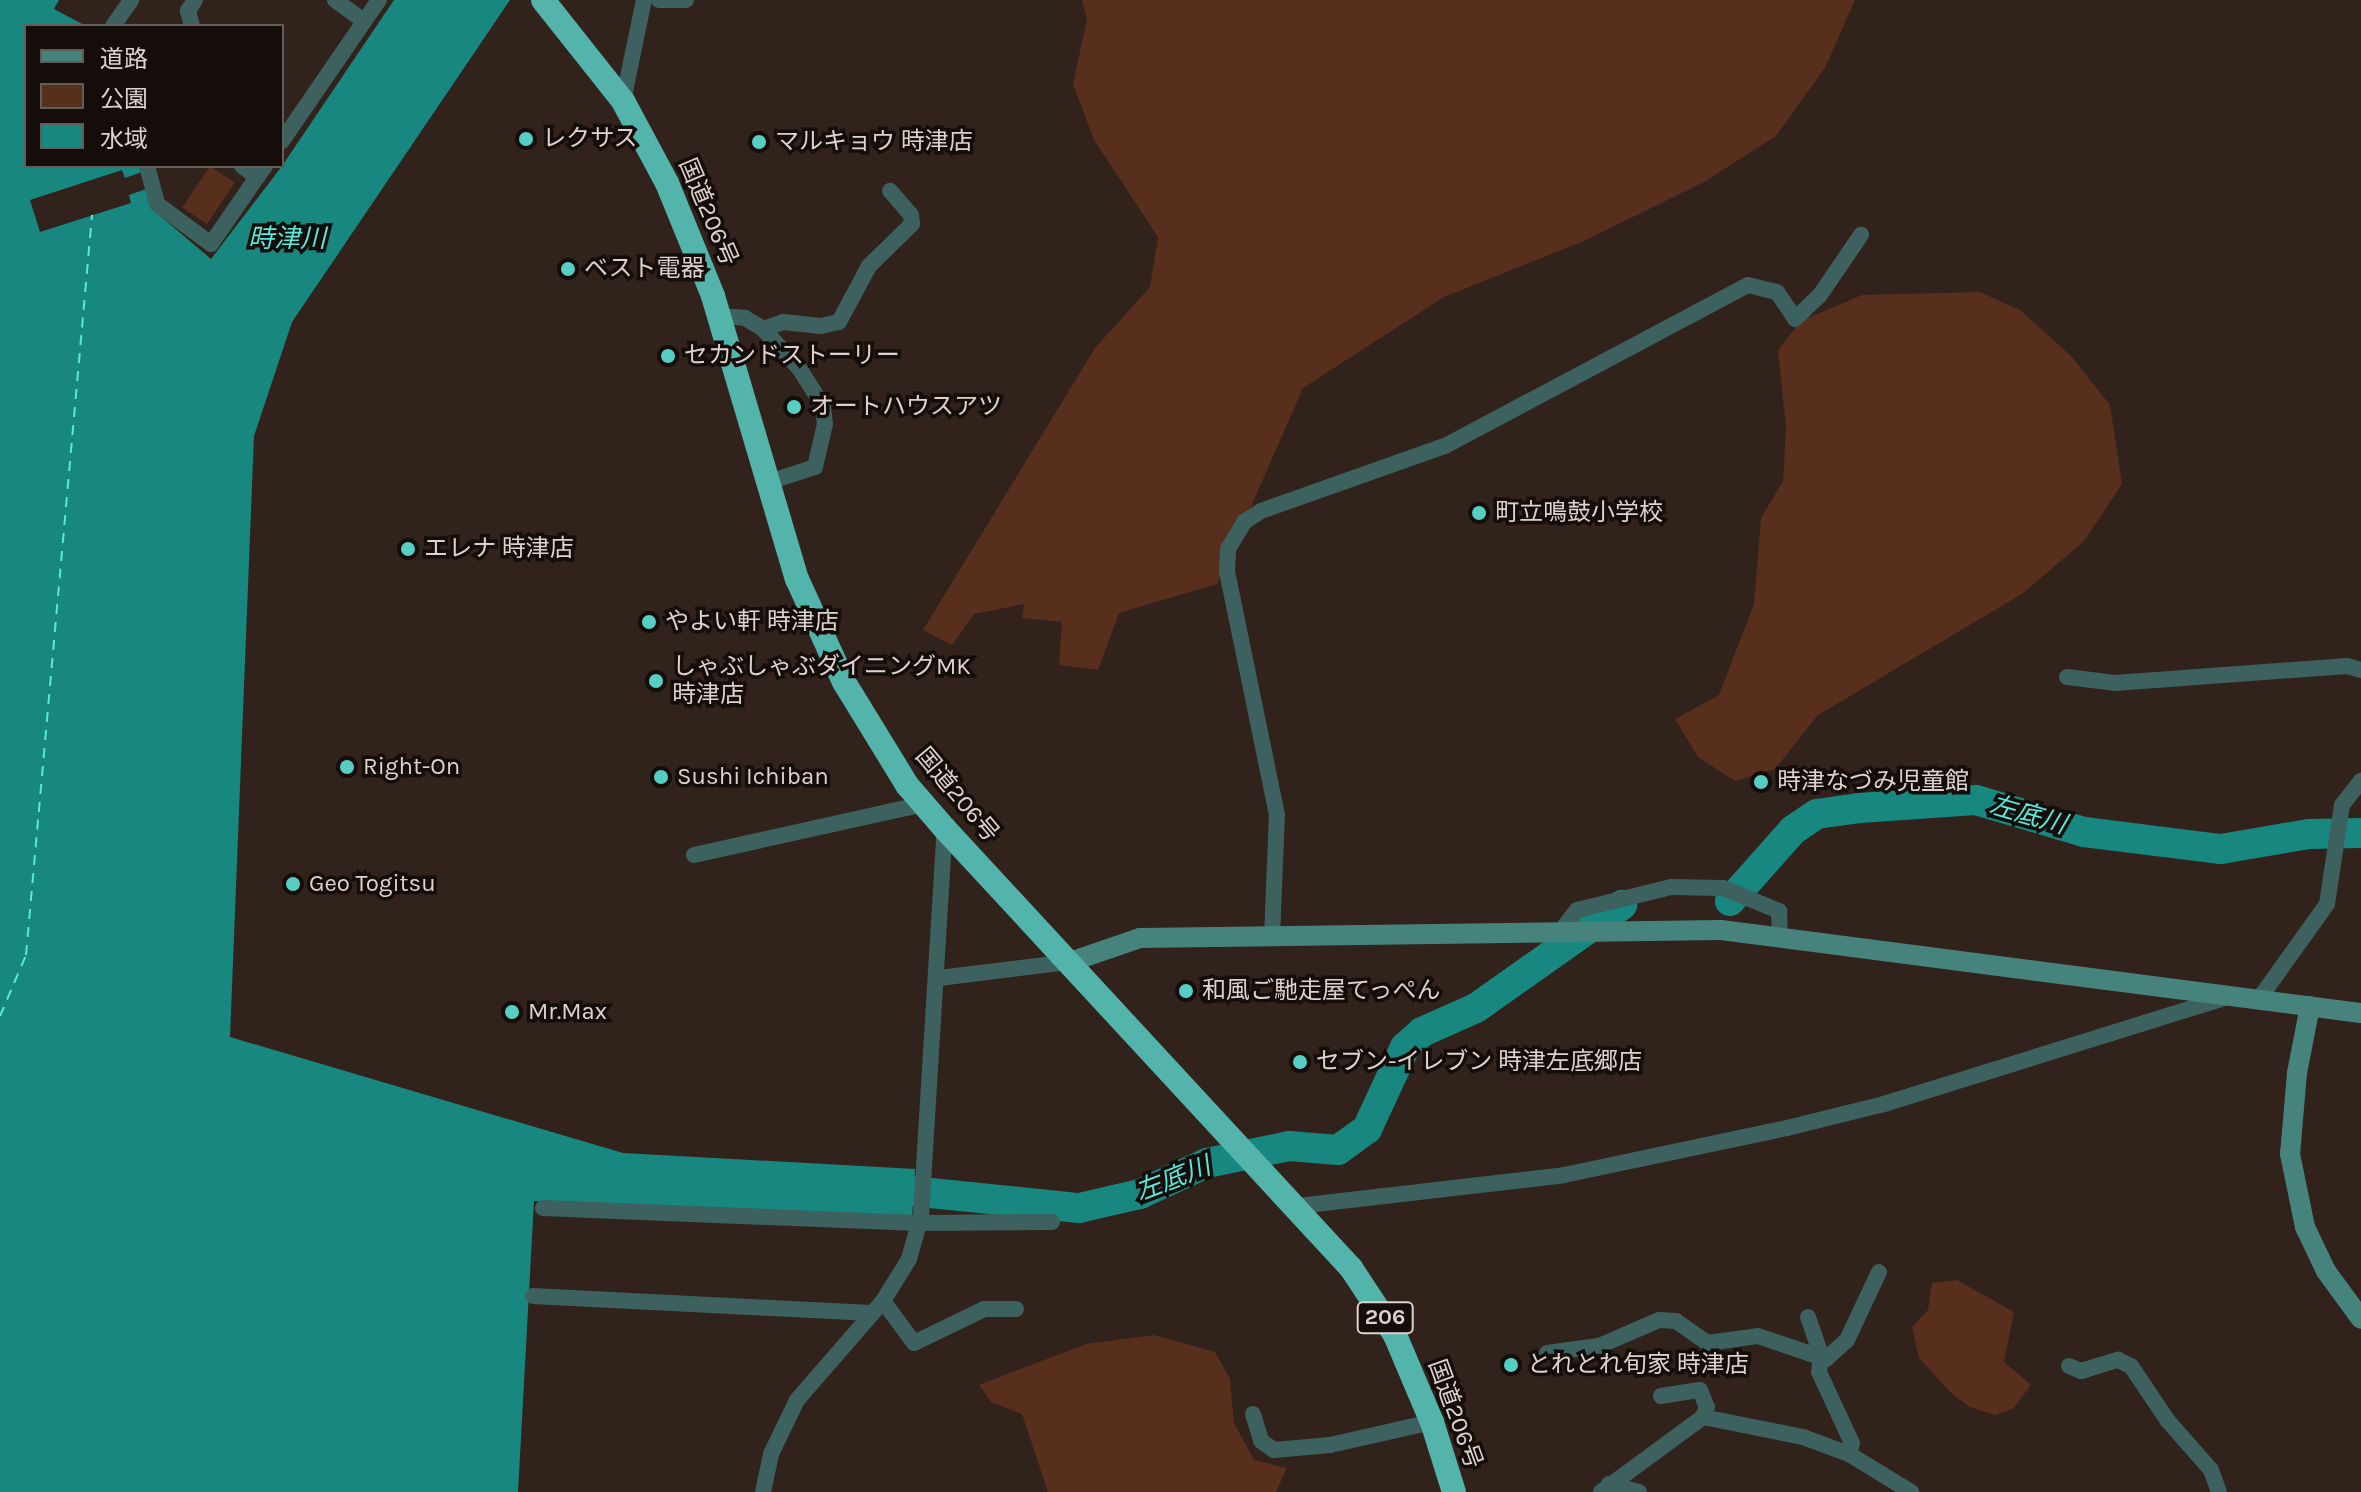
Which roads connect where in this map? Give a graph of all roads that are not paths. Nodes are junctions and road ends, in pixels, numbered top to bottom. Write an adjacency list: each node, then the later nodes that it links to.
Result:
1 (131, 0): 10 (street)
2 (195, 0): 11 (street)
3 (335, 0): 9 (street)
4 (379, 0): 9 (street)
5 (543, 0): 12 (highway, 国道206号 / 206)
6 (644, 0): 12 (street)
7 (659, 0): 8 (street)
8 (686, 0)
9 (364, 21): 13 (street)
10 (114, 24)
11 (191, 24)
12 (623, 101): 18 (highway, 国道206号 / 206)
13 (284, 138)
14 (148, 168): 15 (street)
15 (261, 172)
16 (890, 191): 19 (street)
17 (1861, 235): 29 (street)
18 (719, 316): 19 (street); 20 (highway, 国道206号 / 206)
19 (763, 329): 20 (street)
20 (766, 483): 24 (highway, 国道206号 / 206)
21 (2361, 670): 22 (street)
22 (2067, 677)
23 (2361, 781): 33 (street)
24 (924, 804): 25 (highway, 国道206号 / 206); 26 (street)
25 (945, 829): 30 (highway, 国道206号 / 206); 31 (street)
26 (694, 855)
27 (1550, 933): 28 (street); 28 (street); 29 (street)
28 (1780, 936): 32 (street)
29 (1272, 937): 30 (street)
30 (1070, 962): 31 (street); 36 (highway, 国道206号 / 206)
31 (939, 978): 38 (street)
32 (2233, 995): 33 (street); 36 (street)
33 (2259, 999): 34 (street)
34 (2310, 1006): 35 (street); 46 (street)
35 (2361, 1013)
36 (1298, 1206): 53 (highway, 国道206号 / 206)
37 (543, 1208): 38 (street)
38 (920, 1220): 39 (street); 42 (street)
39 (1052, 1222)
40 (1879, 1272): 48 (street)
41 (533, 1296): 44 (street)
42 (883, 1301): 43 (street); 44 (street)
43 (1016, 1309)
44 (871, 1313): 56 (street)
45 (1808, 1317): 48 (street)
46 (2361, 1319)
47 (1547, 1353): 48 (street)
48 (1820, 1359): 54 (street)
49 (2069, 1366): 60 (street)
50 (1661, 1396): 52 (street)
51 (1253, 1414): 53 (street)
52 (1703, 1417): 54 (street); 55 (street)
53 (1432, 1422): 57 (highway, 国道206号 / 206)
54 (1849, 1454): 59 (street)
55 (1605, 1488): 58 (street)
56 (763, 1492)
57 (1454, 1492)
58 (1639, 1492)
59 (1911, 1492)
60 (2219, 1492)

